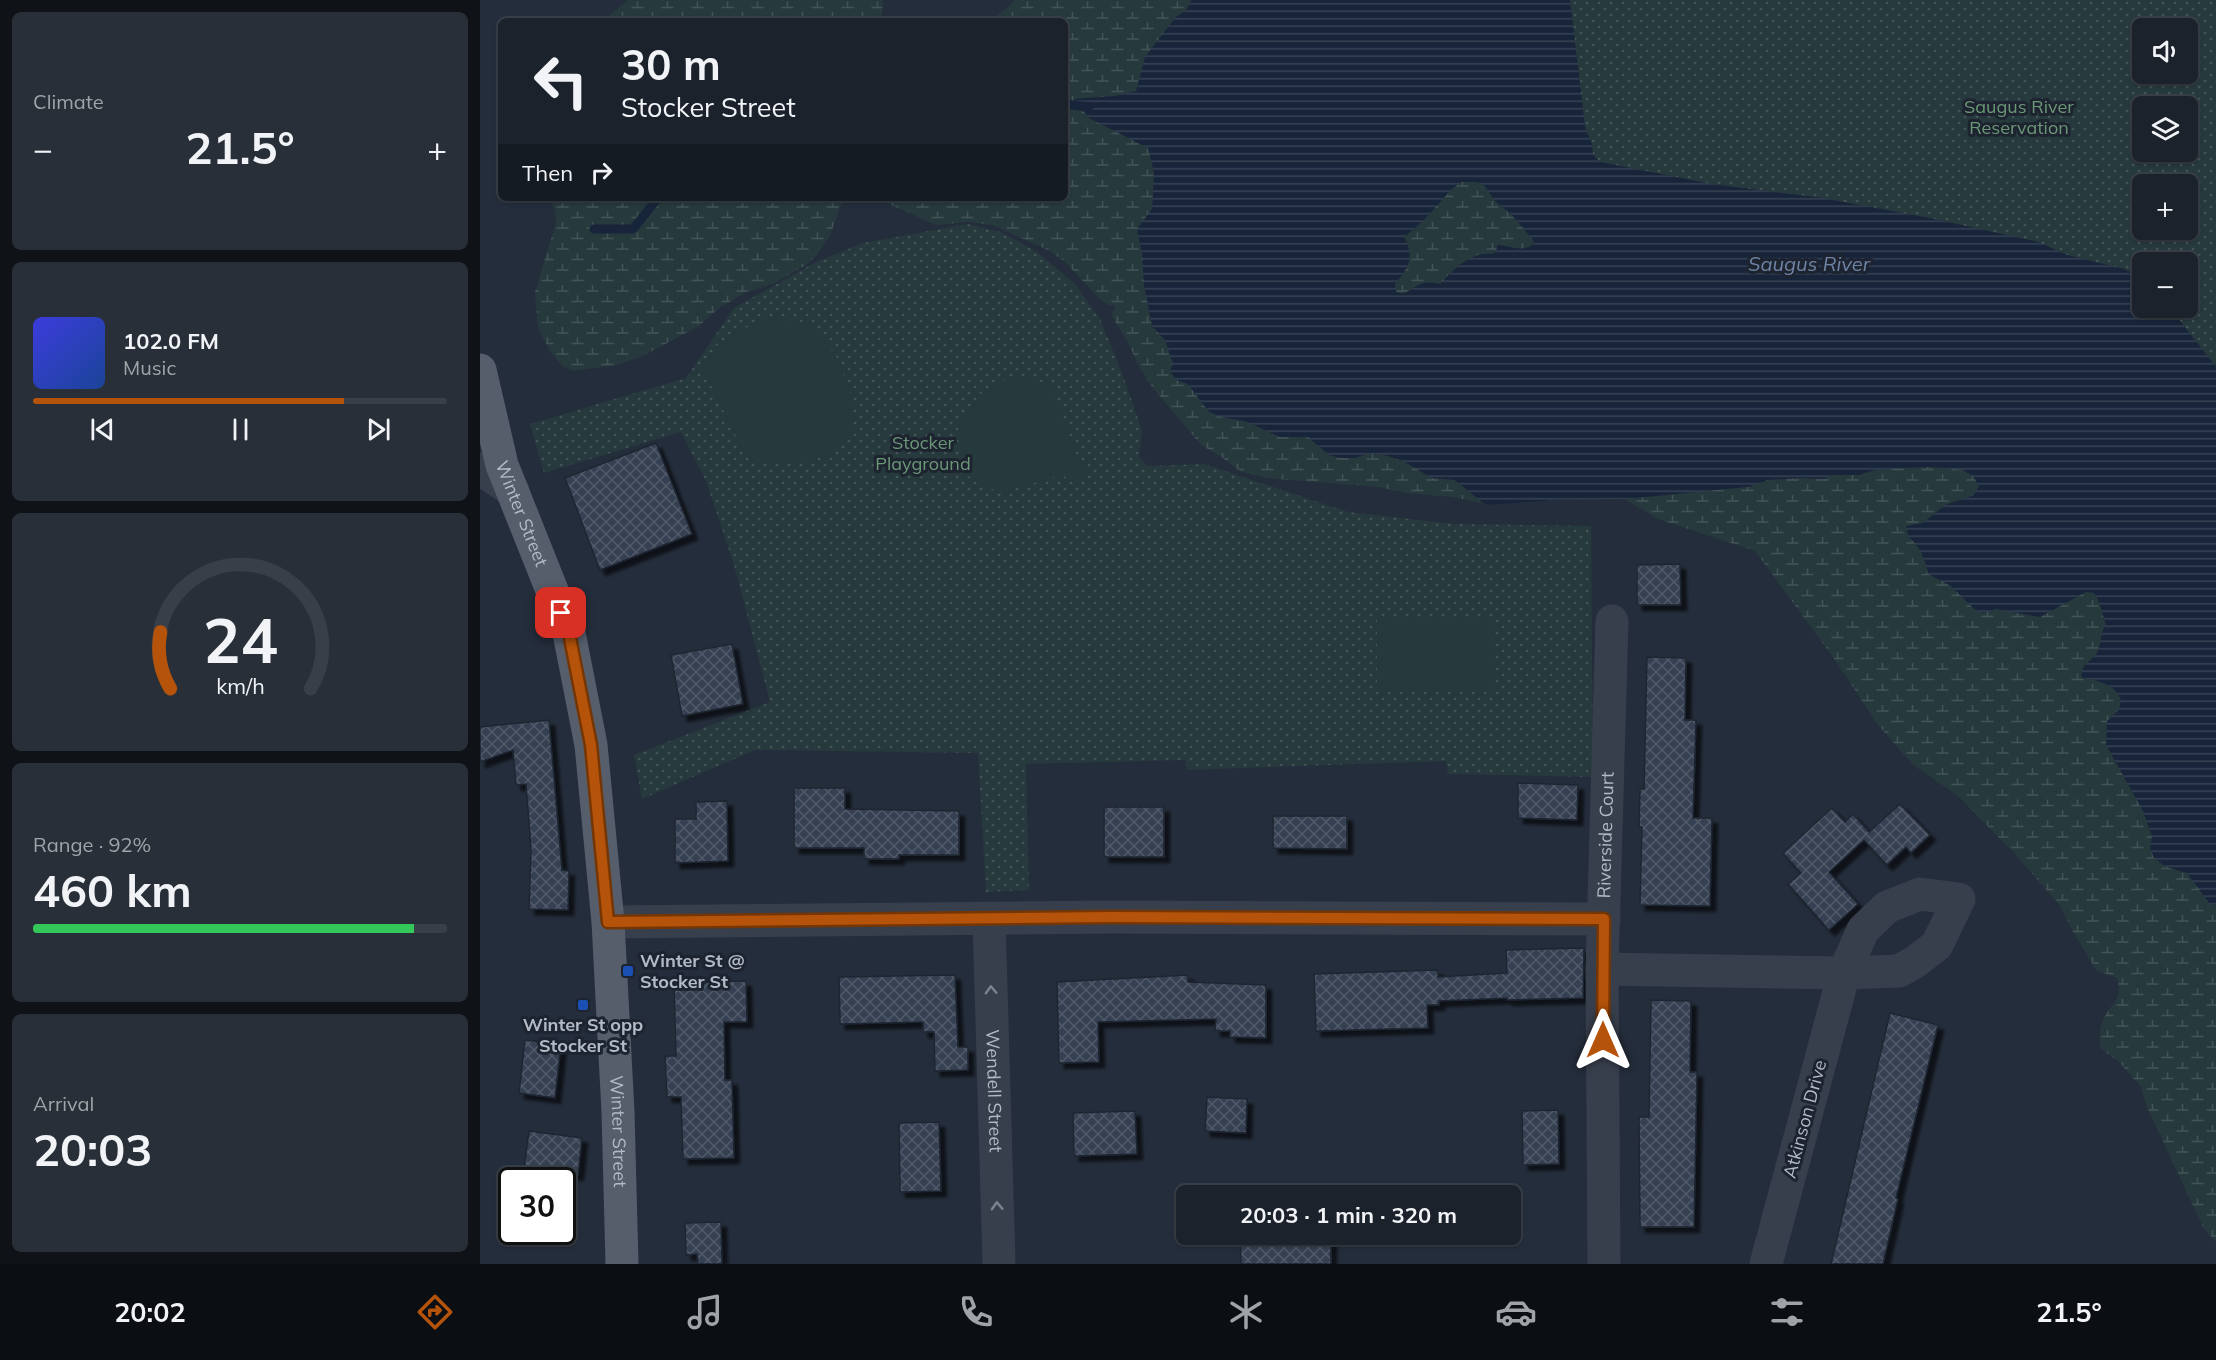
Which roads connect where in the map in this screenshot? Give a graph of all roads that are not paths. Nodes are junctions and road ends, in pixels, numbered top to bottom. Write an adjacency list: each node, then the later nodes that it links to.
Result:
1 (480, 370): 3 (main road, Winter Street)
2 (480, 469): 3 (street)
3 (513, 491): 7 (main road, Winter Street)
4 (1612, 621): 6 (street, Riverside Court)
5 (989, 919): 6 (street); 7 (street); 10 (street, Wendell Street, one-way to 5)
6 (1604, 919): 8 (street, Riverside Court)
7 (608, 922): 9 (main road, Winter Street)
8 (1602, 969): 11 (street, Riverside Court); 12 (street, Atkinson Drive)
9 (622, 1264)
10 (999, 1264)
11 (1604, 1264)
12 (1766, 1264)

